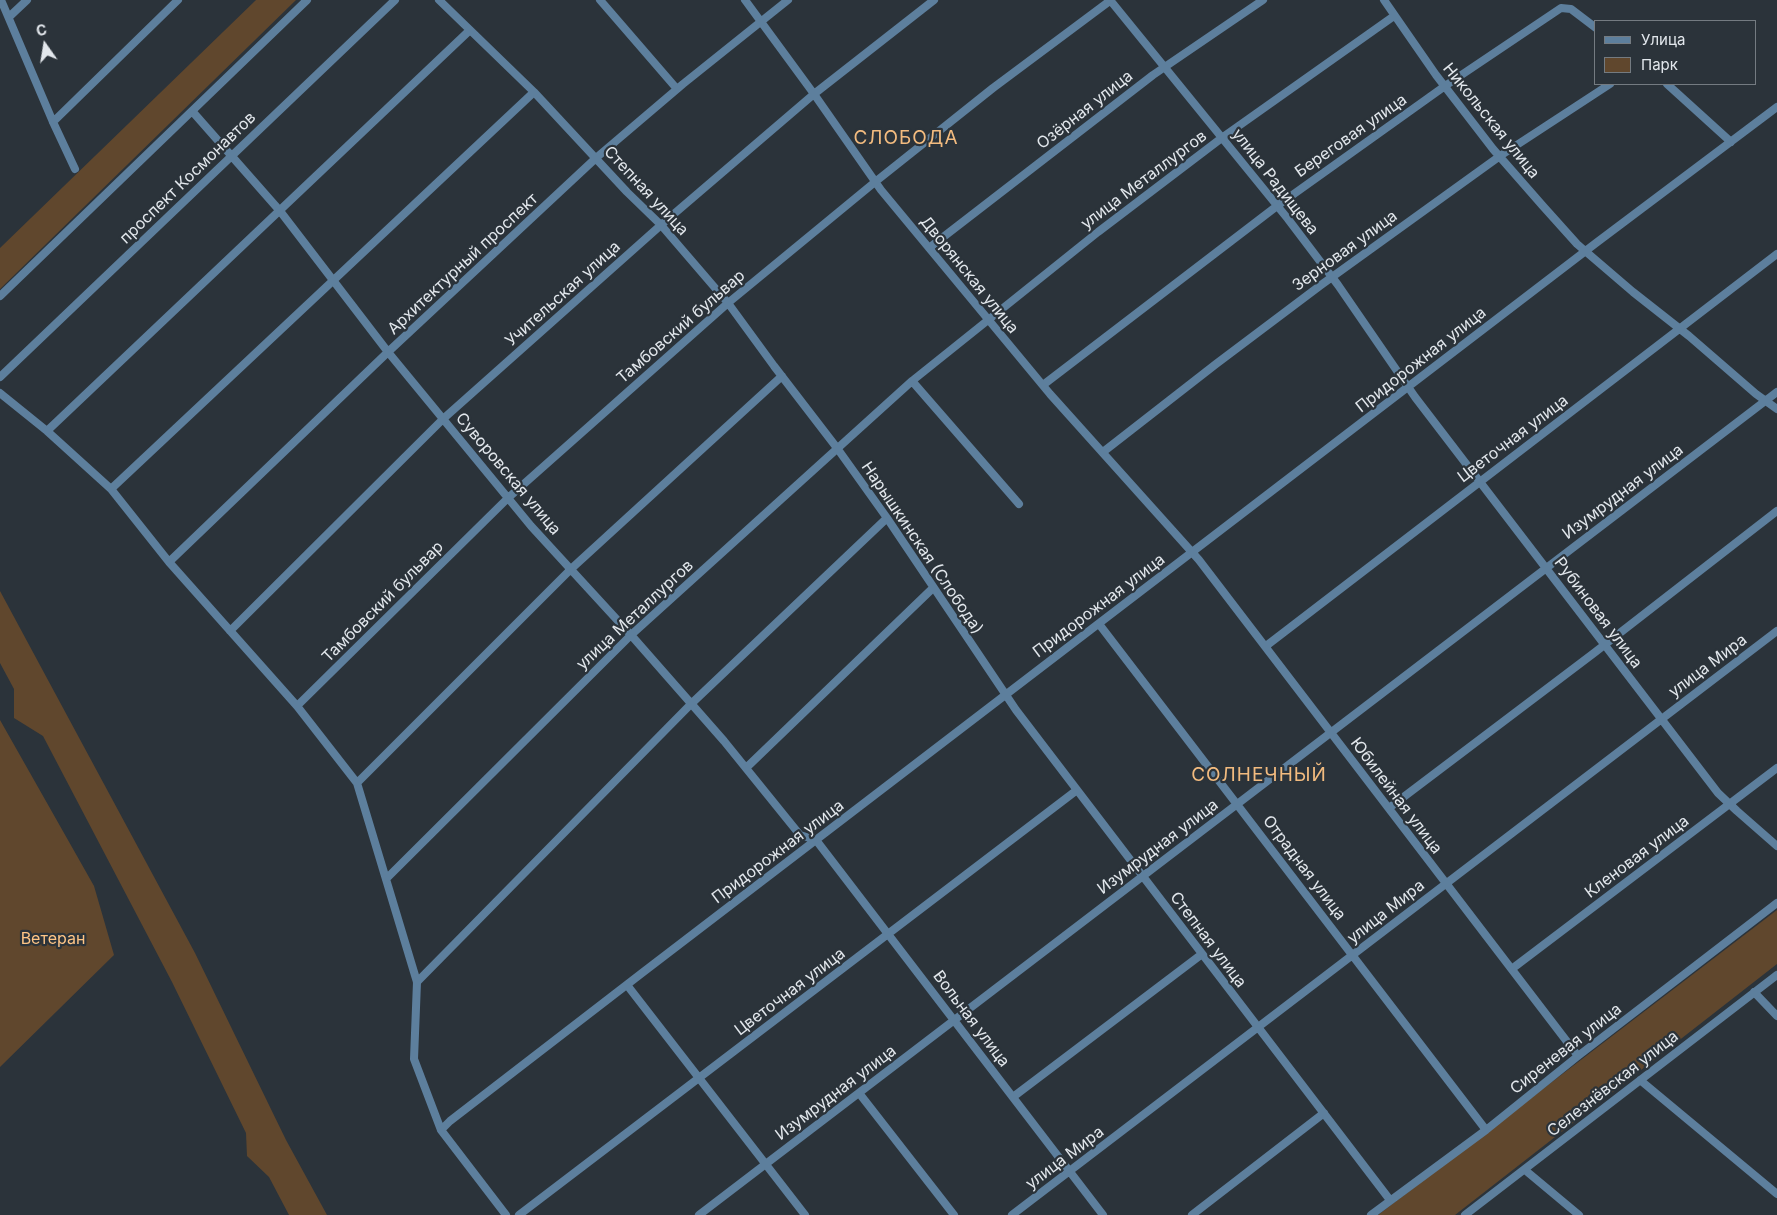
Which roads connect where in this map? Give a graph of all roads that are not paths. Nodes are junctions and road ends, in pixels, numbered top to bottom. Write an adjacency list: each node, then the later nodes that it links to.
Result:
1 (2, 0): 15 (street)
2 (27, 0): 15 (street)
3 (178, 0): 28 (street)
4 (307, 0): 27 (street)
5 (395, 0): 31 (street, проспект Космонавтов)
6 (439, 0): 18 (street, Степная улица)
7 (600, 0): 23 (street)
8 (745, 0): 16 (street, Дворянская улица)
9 (788, 0): 16 (street, Архитектурный проспект)
10 (934, 0): 25 (street, Учительская улица)
11 (1110, 0): 19 (street, улица Радищева); 35 (street, Тамбовский бульвар)
12 (1263, 0): 19 (street, Озёрная улица)
13 (1384, 0): 14 (street, Никольская улица)
14 (1394, 16): 22 (street, Никольская улица); 29 (street, улица Металлургов)
15 (9, 17): 28 (street)
16 (761, 20): 23 (street, Архитектурный проспект); 25 (street, Дворянская улица)
17 (1594, 27): 22 (street, Береговая улица)
18 (470, 30): 24 (street, Степная улица); 37 (street)
19 (1165, 67): 29 (street, улица Радищева); 39 (street, Озёрная улица)
20 (1608, 85): 32 (street, Зерновая улица)
21 (1667, 85): 30 (street)
22 (1445, 86): 32 (street, Никольская улица); 36 (street, Береговая улица)
23 (677, 89): 33 (street, Архитектурный проспект)
24 (534, 92): 33 (street, Степная улица); 43 (street)
25 (814, 94): 35 (street, Дворянская улица); 38 (street, Учительская улица)
26 (1777, 107): 30 (street, Придорожная улица)
27 (192, 111): 31 (street, Суворовская улица); 44 (street)
28 (53, 122): 34 (street)
29 (1223, 137): 36 (street, улица Радищева); 46 (street, улица Металлургов)
30 (1731, 142): 40 (street, Придорожная улица)
31 (231, 155): 37 (street, Суворовская улица); 50 (street, проспект Космонавтов)
32 (1500, 156): 40 (street, Никольская улица); 42 (street, Зерновая улица)
33 (596, 158): 38 (street, Степная улица); 48 (street, Архитектурный проспект)
34 (75, 169)
35 (875, 182): 39 (street, Дворянская улица); 45 (street, Тамбовский бульвар)
36 (1277, 206): 42 (street, улица Радищева); 52 (street, Береговая улица)
37 (280, 211): 43 (street, Суворовская улица); 61 (street)
38 (661, 225): 45 (street, Степная улица); 60 (street, Учительская улица)
39 (929, 248): 46 (street, Дворянская улица)
40 (1586, 251): 47 (street, Никольская улица); 53 (street, Придорожная улица)
41 (1777, 254): 47 (street, Цветочная улица)
42 (1332, 278): 53 (street, улица Радищева); 63 (street, Зерновая улица)
43 (332, 280): 48 (street, Суворовская улица); 65 (street)
44 (0, 296)
45 (728, 303): 49 (street, Степная улица); 66 (street, Тамбовский бульвар)
46 (988, 320): 51 (street, улица Металлургов); 52 (street, Дворянская улица)
47 (1680, 329): 56 (street, Никольская улица); 64 (street, Цветочная улица)
48 (388, 352): 60 (street, Суворовская улица); 71 (street, Архитектурный проспект)
49 (782, 376): 59 (street, Степная улица); 73 (street)
50 (0, 377)
51 (912, 381): 62 (street, улица Металлургов); 67 (street)
52 (1043, 385): 63 (street, Дворянская улица)
53 (1408, 387): 64 (street, Рубиновая улица); 70 (street, Придорожная улица)
54 (1777, 392): 56 (street, Изумрудная улица)
55 (0, 393): 61 (street)
56 (1766, 400): 57 (street); 58 (street); 72 (street, Изумрудная улица)
57 (1777, 409)
58 (1777, 415)
59 (813, 417): 62 (street, Нарышкинская (Слобода))
60 (444, 420): 66 (street, Суворовская улица); 76 (street, Учительская улица)
61 (46, 431): 65 (street)
62 (837, 448): 69 (street, Нарышкинская (Слобода)); 78 (street, улица Металлургов)
63 (1103, 452): 70 (street, Дворянская улица)
64 (1480, 482): 72 (street, Рубиновая улица); 80 (street, Цветочная улица)
65 (112, 489): 71 (street)
66 (508, 498): 73 (street, Суворовская улица); 83 (street, Тамбовский бульвар)
67 (1019, 504)
68 (1777, 511): 79 (street)
69 (887, 518): 74 (street, Нарышкинская (Слобода)); 82 (street)
70 (1192, 553): 75 (street, Придорожная улица); 80 (street, Юбилейная улица)
71 (169, 562): 76 (street)
72 (1547, 567): 79 (street, Рубиновая улица); 85 (street, Изумрудная улица)
73 (571, 569): 78 (street, Суворовская улица); 88 (street)
74 (933, 588): 81 (street, Нарышкинская (Слобода)); 86 (street)
75 (1099, 624): 81 (street, Придорожная улица); 90 (street, Отрадная улица)
76 (230, 631): 83 (street)
77 (1777, 631): 84 (street, улица Мира)
78 (631, 635): 82 (street, Суворовская улица); 96 (street, улица Металлургов)
79 (1604, 645): 84 (street, Рубиновая улица); 92 (street)
80 (1266, 646): 85 (street, Юбилейная улица)
81 (1006, 695): 89 (street, Степная улица); 93 (street, Придорожная улица)
82 (691, 704): 86 (street, Суворовская улица); 104 (street)
83 (297, 706): 88 (street)
84 (1660, 719): 91 (street, Рубиновая улица); 97 (street, улица Мира)
85 (1331, 732): 90 (street, Изумрудная улица); 92 (street, Юбилейная улица)
86 (746, 768): 93 (street, Суворовская улица)
87 (1777, 768): 91 (street, Кленовая улица)
88 (357, 783): 96 (street)
89 (1077, 790): 95 (street, Степная улица); 99 (street, Цветочная улица)
90 (1238, 804): 95 (street, Изумрудная улица); 101 (street, Отрадная улица)
91 (1729, 804): 94 (street, Рубиновая улица); 102 (street, Кленовая улица)
92 (1389, 808): 97 (street, Юбилейная улица)
93 (816, 840): 99 (street, Вольная улица); 105 (street, Придорожная улица)
94 (1777, 846)
95 (1143, 876): 100 (street, Степная улица); 108 (street, Изумрудная улица)
96 (386, 879): 104 (street)
97 (1446, 884): 101 (street, улица Мира); 102 (street, Юбилейная улица)
98 (1777, 903): 110 (street, Сиреневая улица)
99 (888, 934): 108 (street, Вольная улица); 111 (street, Цветочная улица)
100 (1202, 954): 109 (street, Степная улица); 114 (street)
101 (1352, 956): 109 (street, улица Мира); 117 (street, Отрадная улица)
102 (1513, 968): 110 (street, Юбилейная улица)
103 (1777, 975): 106 (street, Селезнёвская улица)
104 (417, 982): 116 (street)
105 (627, 985): 111 (street); 116 (street, Придорожная улица)
106 (1754, 992): 107 (street); 112 (street, Селезнёвская улица)
107 (1777, 1016)
108 (954, 1020): 113 (street, Изумрудная улица); 114 (street, Вольная улица)
109 (1257, 1027): 115 (street, Степная улица); 120 (street, улица Мира)
110 (1578, 1056): 117 (street, Сиреневая улица)
111 (700, 1077): 118 (street); 124 (street, Цветочная улица)
112 (1640, 1080): 119 (street, Селезнёвская улица); 121 (street)
113 (859, 1093): 118 (street, Изумрудная улица); 127 (street)
114 (1013, 1097): 120 (street, Вольная улица)
115 (1324, 1114): 122 (street, Степная улица); 130 (street)
116 (441, 1130): 123 (street)
117 (1486, 1130): 122 (street, Сиреневая улица)
118 (765, 1164): 125 (street, Изумрудная улица); 126 (street)
119 (1525, 1170): 132 (street, Селезнёвская улица); 133 (street)
120 (1070, 1172): 128 (street, улица Мира); 129 (street, Вольная улица)
121 (1777, 1194)
122 (1390, 1200): 131 (street, Сиреневая улица)
123 (506, 1215)
124 (520, 1215)
125 (699, 1215)
126 (805, 1215)
127 (954, 1215)
128 (1012, 1215)
129 (1103, 1215)
130 (1192, 1215)
131 (1371, 1215)
132 (1466, 1215)
133 (1579, 1215)

